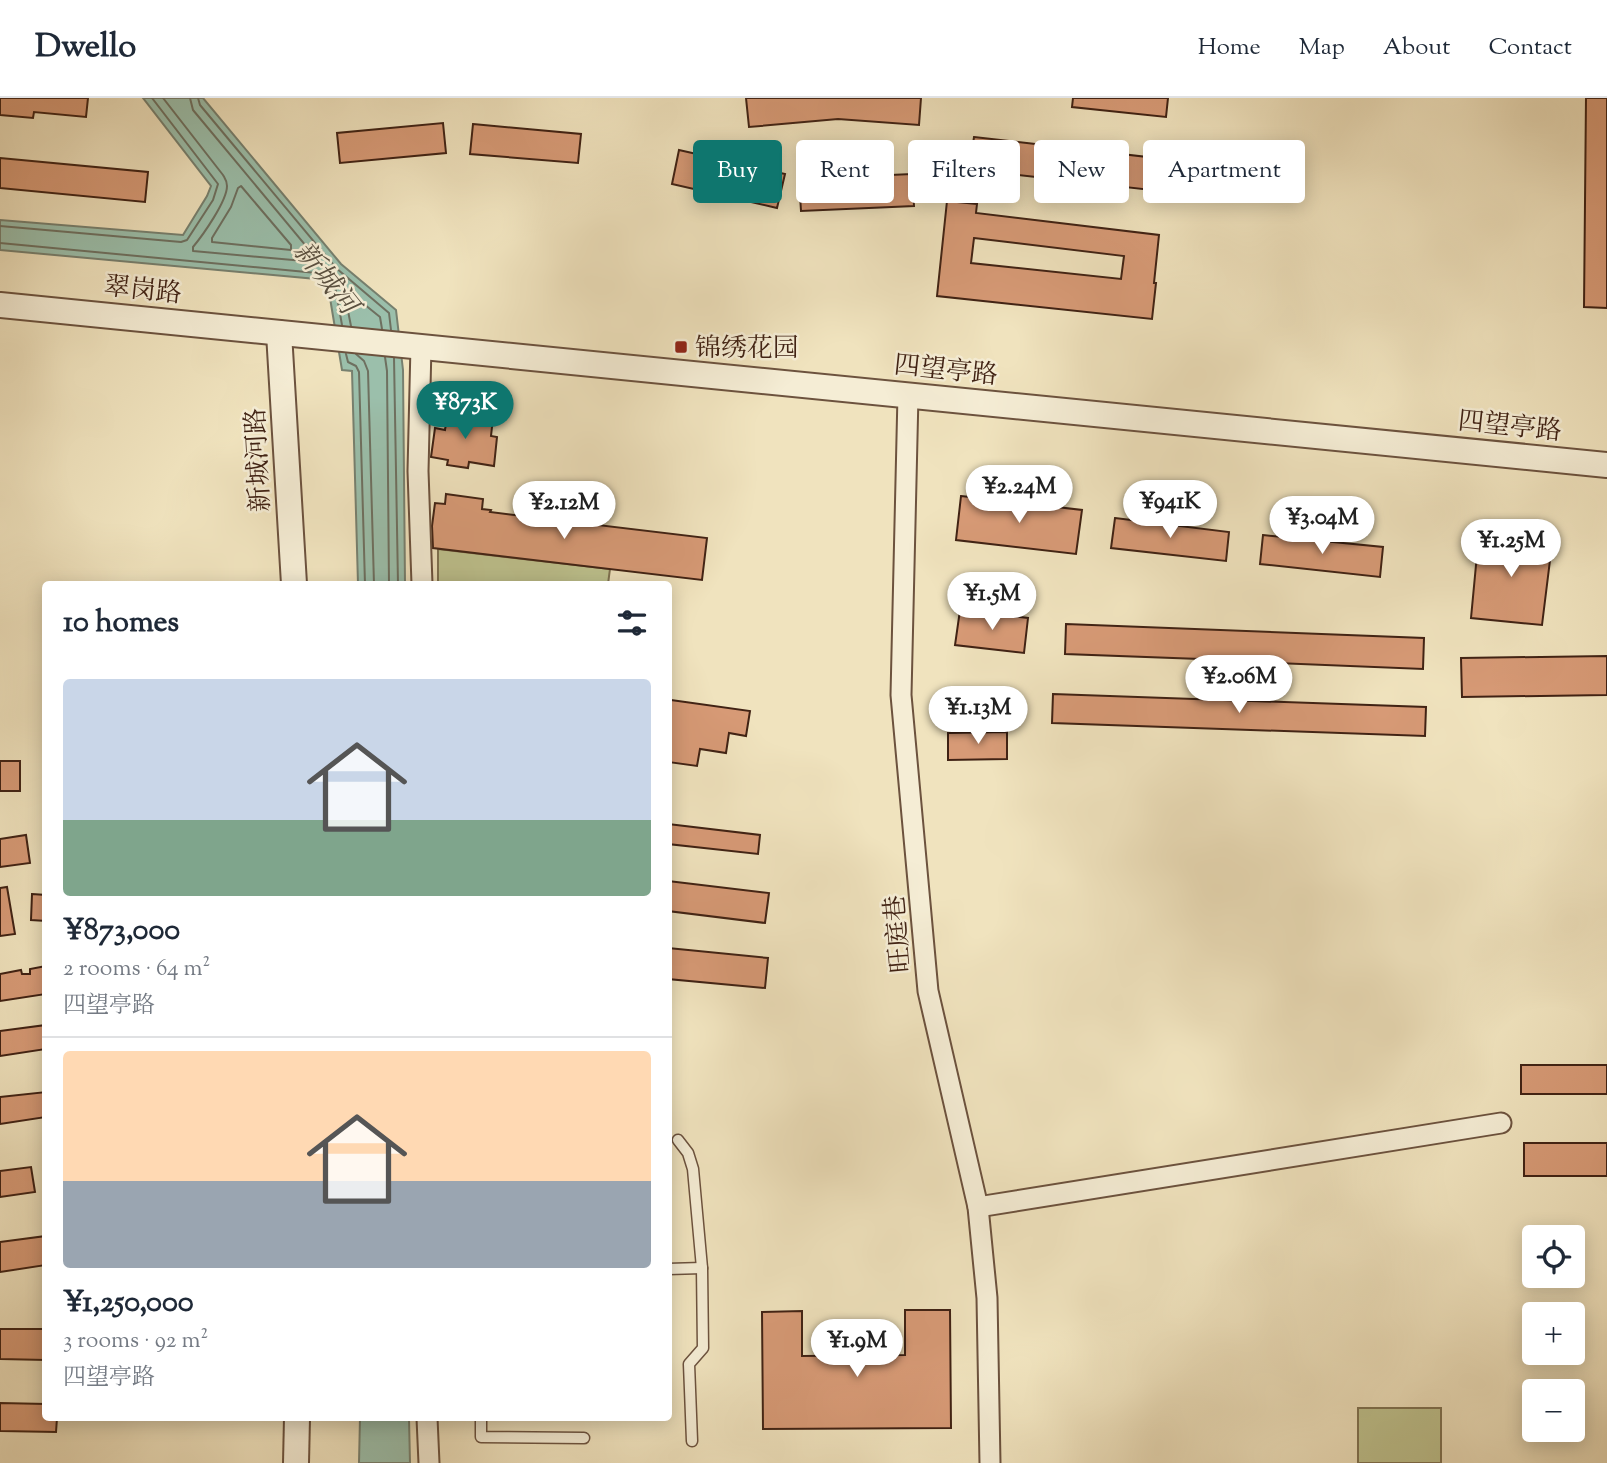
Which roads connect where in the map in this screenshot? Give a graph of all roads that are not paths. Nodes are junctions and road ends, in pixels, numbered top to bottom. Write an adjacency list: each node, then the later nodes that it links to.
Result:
1 (0, 305): 2 (street, 翠岗路)
2 (279, 333): 3 (street, 四望亭路); 6 (street, 新城河路)
3 (411, 345): 4 (street, 四望亭路); 7 (street)
4 (908, 395): 5 (street, 四望亭路); 10 (street, 旺庭巷)
5 (1607, 465)
6 (294, 581)
7 (422, 581)
8 (1501, 1123): 10 (street)
9 (678, 1140): 11 (lane)
10 (978, 1207): 20 (street, 旺庭巷)
11 (702, 1268): 12 (lane); 17 (lane)
12 (672, 1269)
13 (297, 1421): 18 (street)
14 (427, 1421): 19 (street)
15 (481, 1421): 16 (lane)
16 (584, 1438)
17 (692, 1441)
18 (296, 1463)
19 (429, 1463)
20 (990, 1463)

